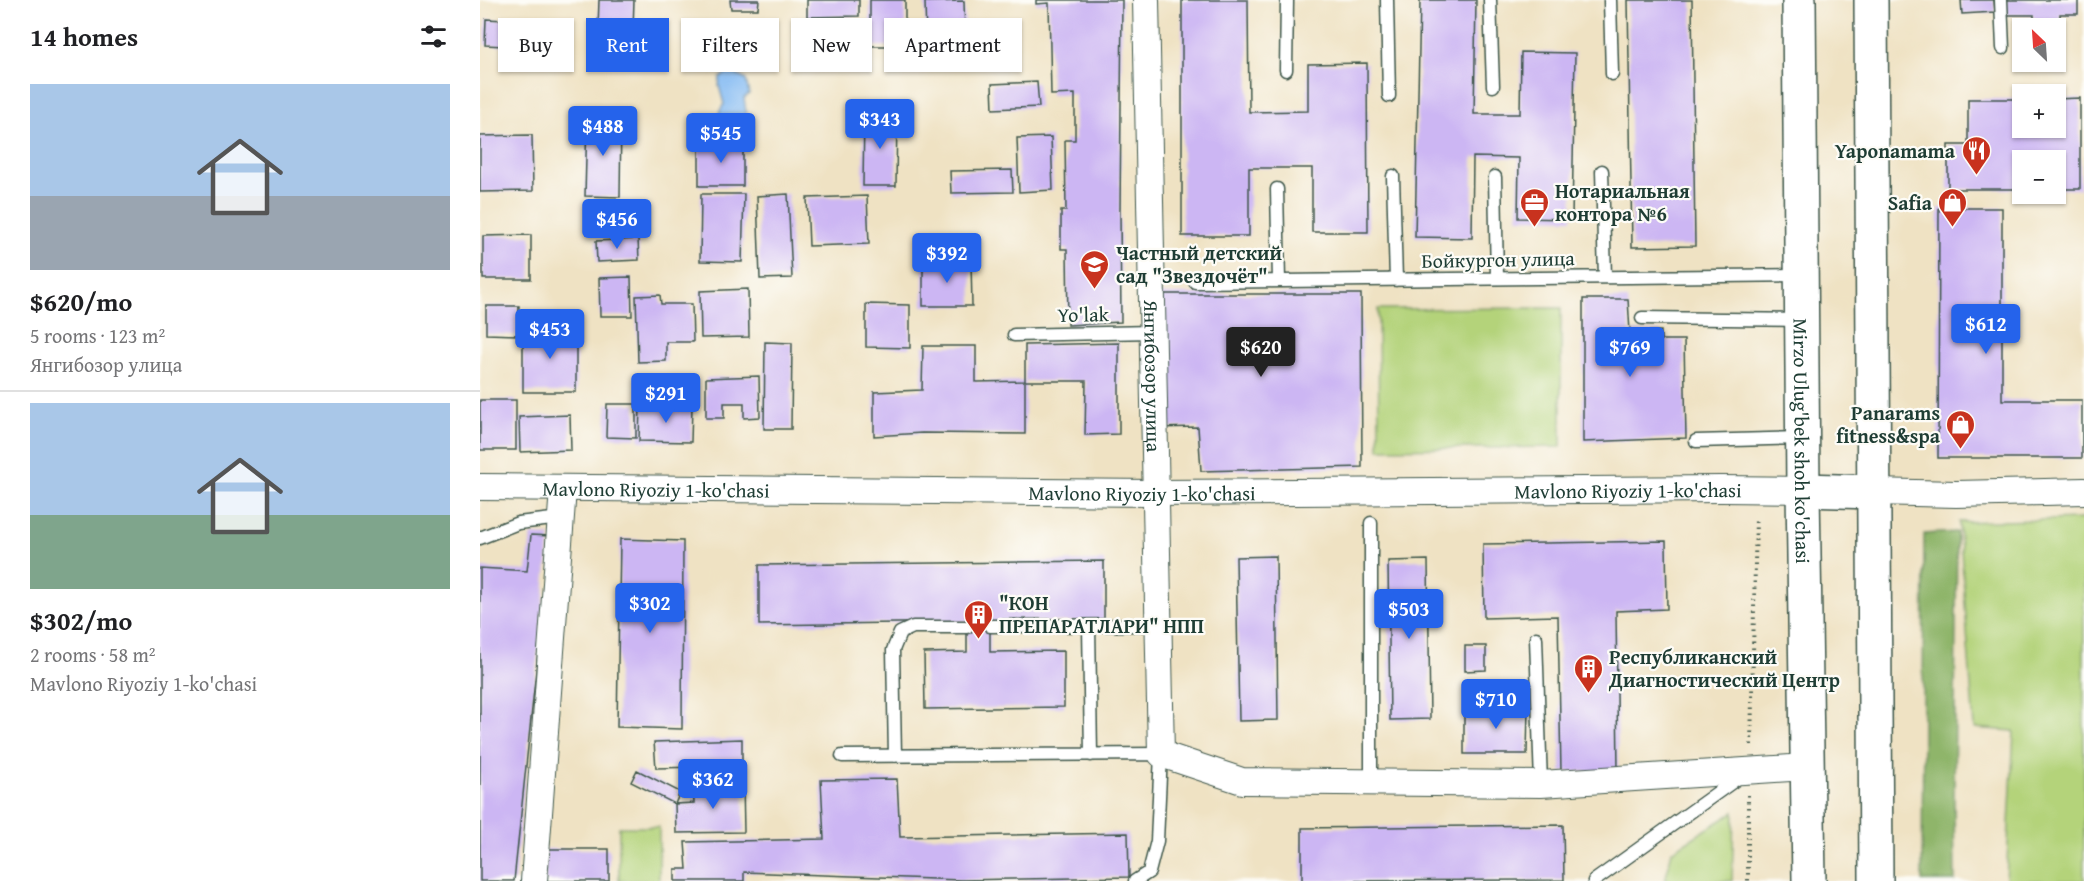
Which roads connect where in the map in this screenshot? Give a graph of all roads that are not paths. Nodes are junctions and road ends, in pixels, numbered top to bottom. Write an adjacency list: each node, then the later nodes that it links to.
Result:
1 (1146, 0): 26 (street, Янгибозор улица)
2 (1287, 0): 10 (lane)
3 (1387, 0): 13 (lane)
4 (1490, 0): 12 (lane)
5 (1610, 0): 11 (lane)
6 (1799, 0): 18 (main road, Mirzo Ulug'bek shoh ko'chasi)
7 (1871, 0): 34 (main road)
8 (2001, 0): 9 (lane)
9 (2002, 48)
10 (1286, 70)
11 (1612, 75)
12 (1493, 86)
13 (1389, 96)
14 (1602, 171): 19 (lane)
15 (1393, 176): 21 (lane)
16 (1495, 177): 20 (lane)
17 (1277, 189): 23 (lane)
18 (1801, 275): 19 (lane, Бойкургон улица); 25 (main road, Mirzo Ulug'bek shoh ko'chasi)
19 (1605, 277): 20 (lane, Бойкургон улица)
20 (1497, 278): 21 (lane, Бойкургон улица)
21 (1396, 280): 23 (lane, Бойкургон улица)
22 (1195, 282): 23 (lane, Бойкургон улица)
23 (1279, 282)
24 (1642, 318): 25 (lane)
25 (1802, 320): 28 (main road, Mirzo Ulug'bek shoh ko'chasi)
26 (1152, 332): 27 (lane, Yo'lak); 35 (street, Янгибозор улица)
27 (1014, 334)
28 (1802, 438): 29 (lane); 32 (main road, Mirzo Ulug'bek shoh ko'chasi)
29 (1696, 441)
30 (480, 488): 31 (street, Mavlono Riyoziy 1-ko'chasi)
31 (563, 489): 35 (street, Mavlono Riyoziy 1-ko'chasi); 36 (street)
32 (1803, 490): 34 (main road); 35 (street, Mavlono Riyoziy 1-ko'chasi); 48 (main road, Mirzo Ulug'bek shoh ko'chasi)
33 (2084, 491): 34 (street)
34 (1874, 492): 56 (main road)
35 (1155, 493): 39 (street, Янгибозор улица)
36 (561, 518): 38 (lane); 52 (street)
37 (1371, 524): 50 (lane)
38 (480, 538)
39 (1158, 625): 41 (lane); 44 (street, Янгибозор улица)
40 (990, 626): 41 (lane)
41 (1089, 626): 45 (lane)
42 (967, 627): 47 (lane)
43 (1536, 638): 51 (lane)
44 (1161, 754): 45 (lane); 50 (street); 53 (lane)
45 (1091, 755): 47 (lane)
46 (842, 756): 47 (lane)
47 (895, 756)
48 (1807, 767): 49 (street); 55 (main road, Mirzo Ulug'bek shoh ko'chasi)
49 (1748, 771): 51 (street); 54 (lane)
50 (1371, 782): 51 (street)
51 (1541, 784)
52 (534, 881)
53 (1135, 881)
54 (1594, 881)
55 (1809, 881)
56 (1876, 881)

